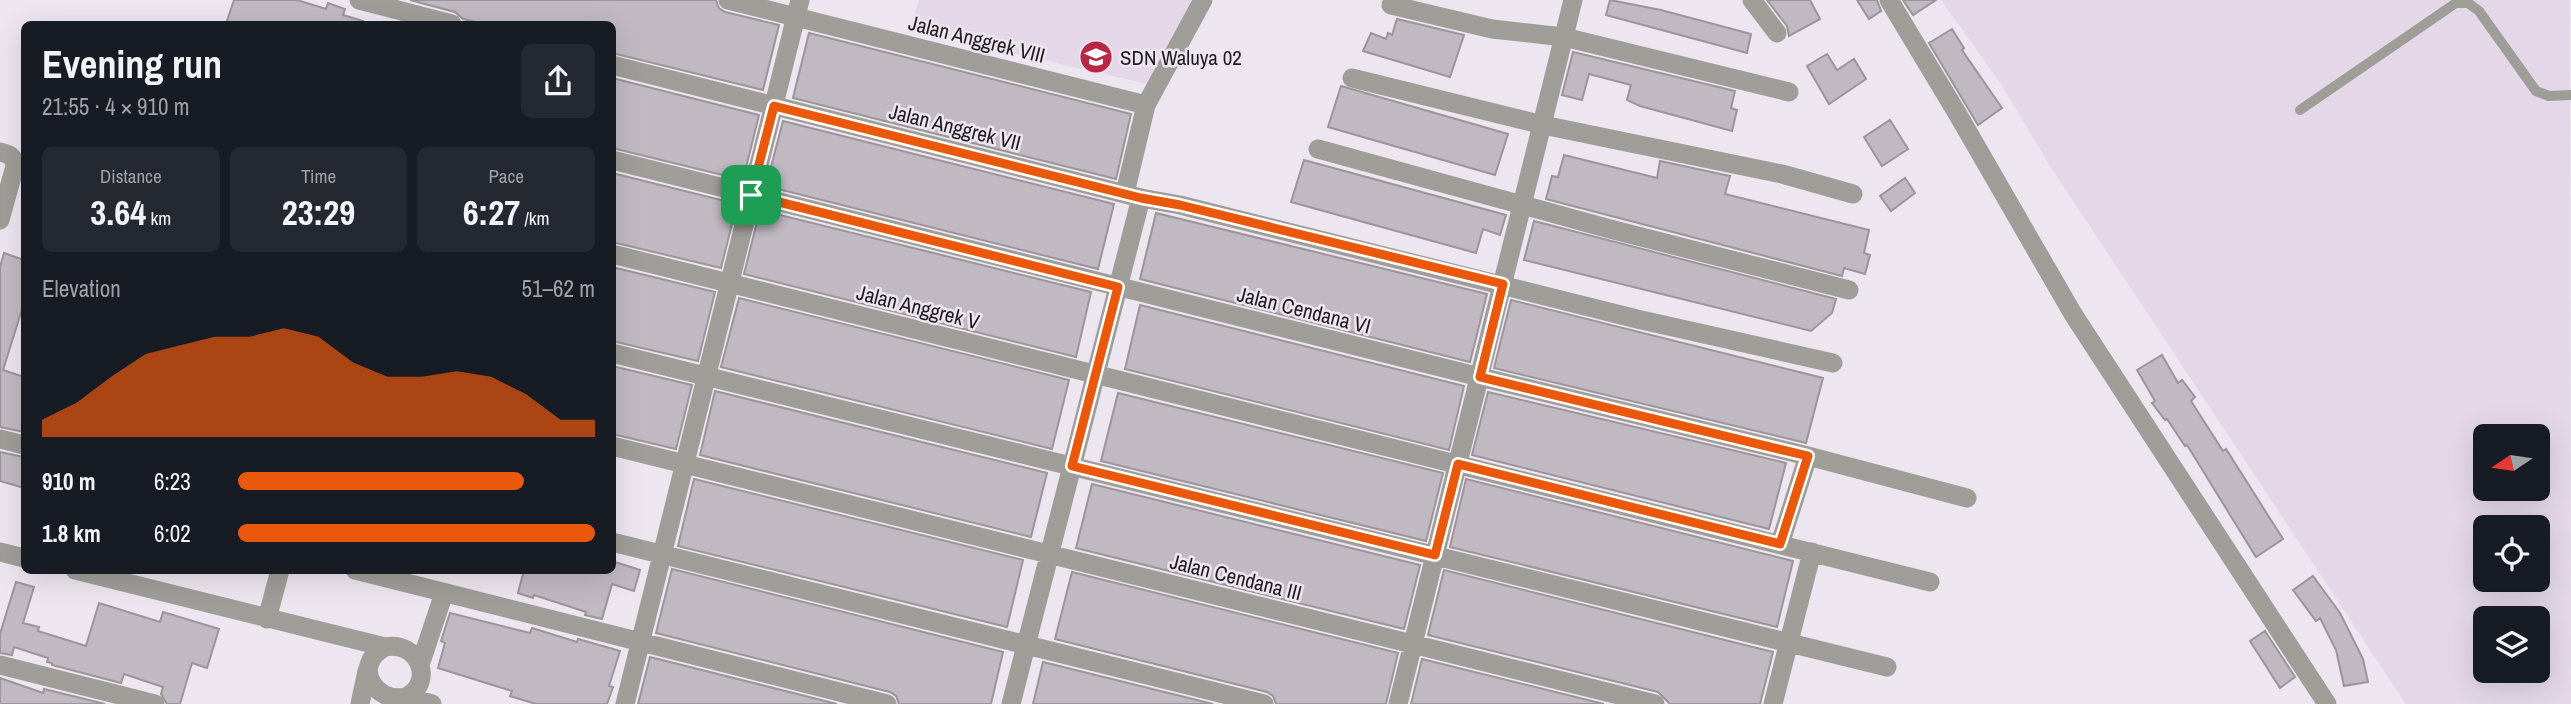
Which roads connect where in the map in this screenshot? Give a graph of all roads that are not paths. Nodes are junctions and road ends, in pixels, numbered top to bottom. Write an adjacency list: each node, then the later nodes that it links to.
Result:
1 (359, 0): 9 (street)
2 (728, 0): 8 (street, Jalan Anggrek VIII)
3 (1203, 0): 17 (street)
4 (1573, 0): 12 (street)
5 (1752, 0): 11 (street)
6 (1889, 0): 81 (street)
7 (1391, 5): 12 (street)
8 (798, 9): 17 (street, Jalan Anggrek VIII); 18 (street)
9 (421, 14): 10 (street)
10 (443, 21)
11 (1777, 33)
12 (1564, 37): 15 (street); 20 (street)
13 (616, 66): 18 (street, Jalan Anggrek VII)
14 (1352, 78): 20 (street)
15 (1789, 92)
16 (2571, 95): 19 (lane)
17 (1146, 105): 26 (street)
18 (774, 106): 25 (street); 26 (street, Jalan Anggrek VII)
19 (2300, 110)
20 (1544, 125): 24 (street); 27 (street)
21 (1318, 149): 27 (street)
22 (0, 152): 28 (street)
23 (616, 161): 25 (street, Jalan Cendana VI)
24 (1853, 194)
25 (751, 195): 30 (street); 32 (street, Jalan Cendana VI)
26 (1133, 196): 31 (street, Jalan Anggrek VII); 32 (street)
27 (1523, 204): 31 (street); 33 (street)
28 (0, 220)
29 (616, 255): 30 (street, Jalan Anggrek V)
30 (729, 283): 36 (street, Jalan Anggrek V); 37 (street)
31 (1503, 284): 35 (street, Jalan Anggrek VII); 38 (street)
32 (1118, 287): 36 (street); 38 (street, Jalan Cendana VI)
33 (1849, 290)
34 (616, 354): 37 (street)
35 (1833, 363)
36 (1096, 374): 44 (street, Jalan Anggrek V); 45 (street)
37 (706, 376): 43 (street); 45 (street)
38 (1480, 377): 42 (street, Jalan Cendana VI); 44 (street)
39 (0, 439): 40 (street)
40 (21, 444)
41 (616, 447): 43 (street, Jalan Cendana III)
42 (1808, 456): 46 (street, Jalan Cendana VI); 48 (street)
43 (684, 464): 51 (street); 52 (street, Jalan Cendana III)
44 (1458, 464): 48 (street, Jalan Anggrek V); 53 (street)
45 (1072, 466): 52 (street); 53 (street)
46 (1967, 498)
47 (616, 543): 51 (street)
48 (1780, 544): 50 (street, Jalan Anggrek V)
49 (0, 552): 54 (street)
50 (1812, 552): 58 (street, Jalan Anggrek V); 62 (street)
51 (661, 554): 61 (street); 64 (street)
52 (1049, 554): 63 (street, Jalan Cendana III); 64 (street)
53 (1435, 555): 62 (street); 63 (street)
54 (21, 557)
55 (91, 574): 60 (street)
56 (279, 574): 60 (street)
57 (370, 574): 59 (street)
58 (1930, 582)
59 (444, 593): 61 (street); 67 (street)
60 (267, 619): 65 (street)
61 (639, 642): 74 (street); 75 (street)
62 (1789, 642): 69 (street); 80 (street)
63 (1412, 644): 78 (street); 79 (street, Jalan Cendana III)
64 (1026, 645): 76 (street); 77 (street)
65 (385, 647): 67 (street); 68 (street)
66 (0, 665): 71 (street)
67 (420, 665): 70 (street)
68 (368, 667): 70 (street); 72 (street)
69 (1887, 667)
70 (407, 697): 73 (street)
71 (155, 704)
72 (360, 704)
73 (432, 704)
74 (625, 704)
75 (887, 704)
76 (1011, 704)
77 (1264, 704)
78 (1398, 704)
79 (1655, 704)
80 (1773, 704)
81 (2327, 704)

